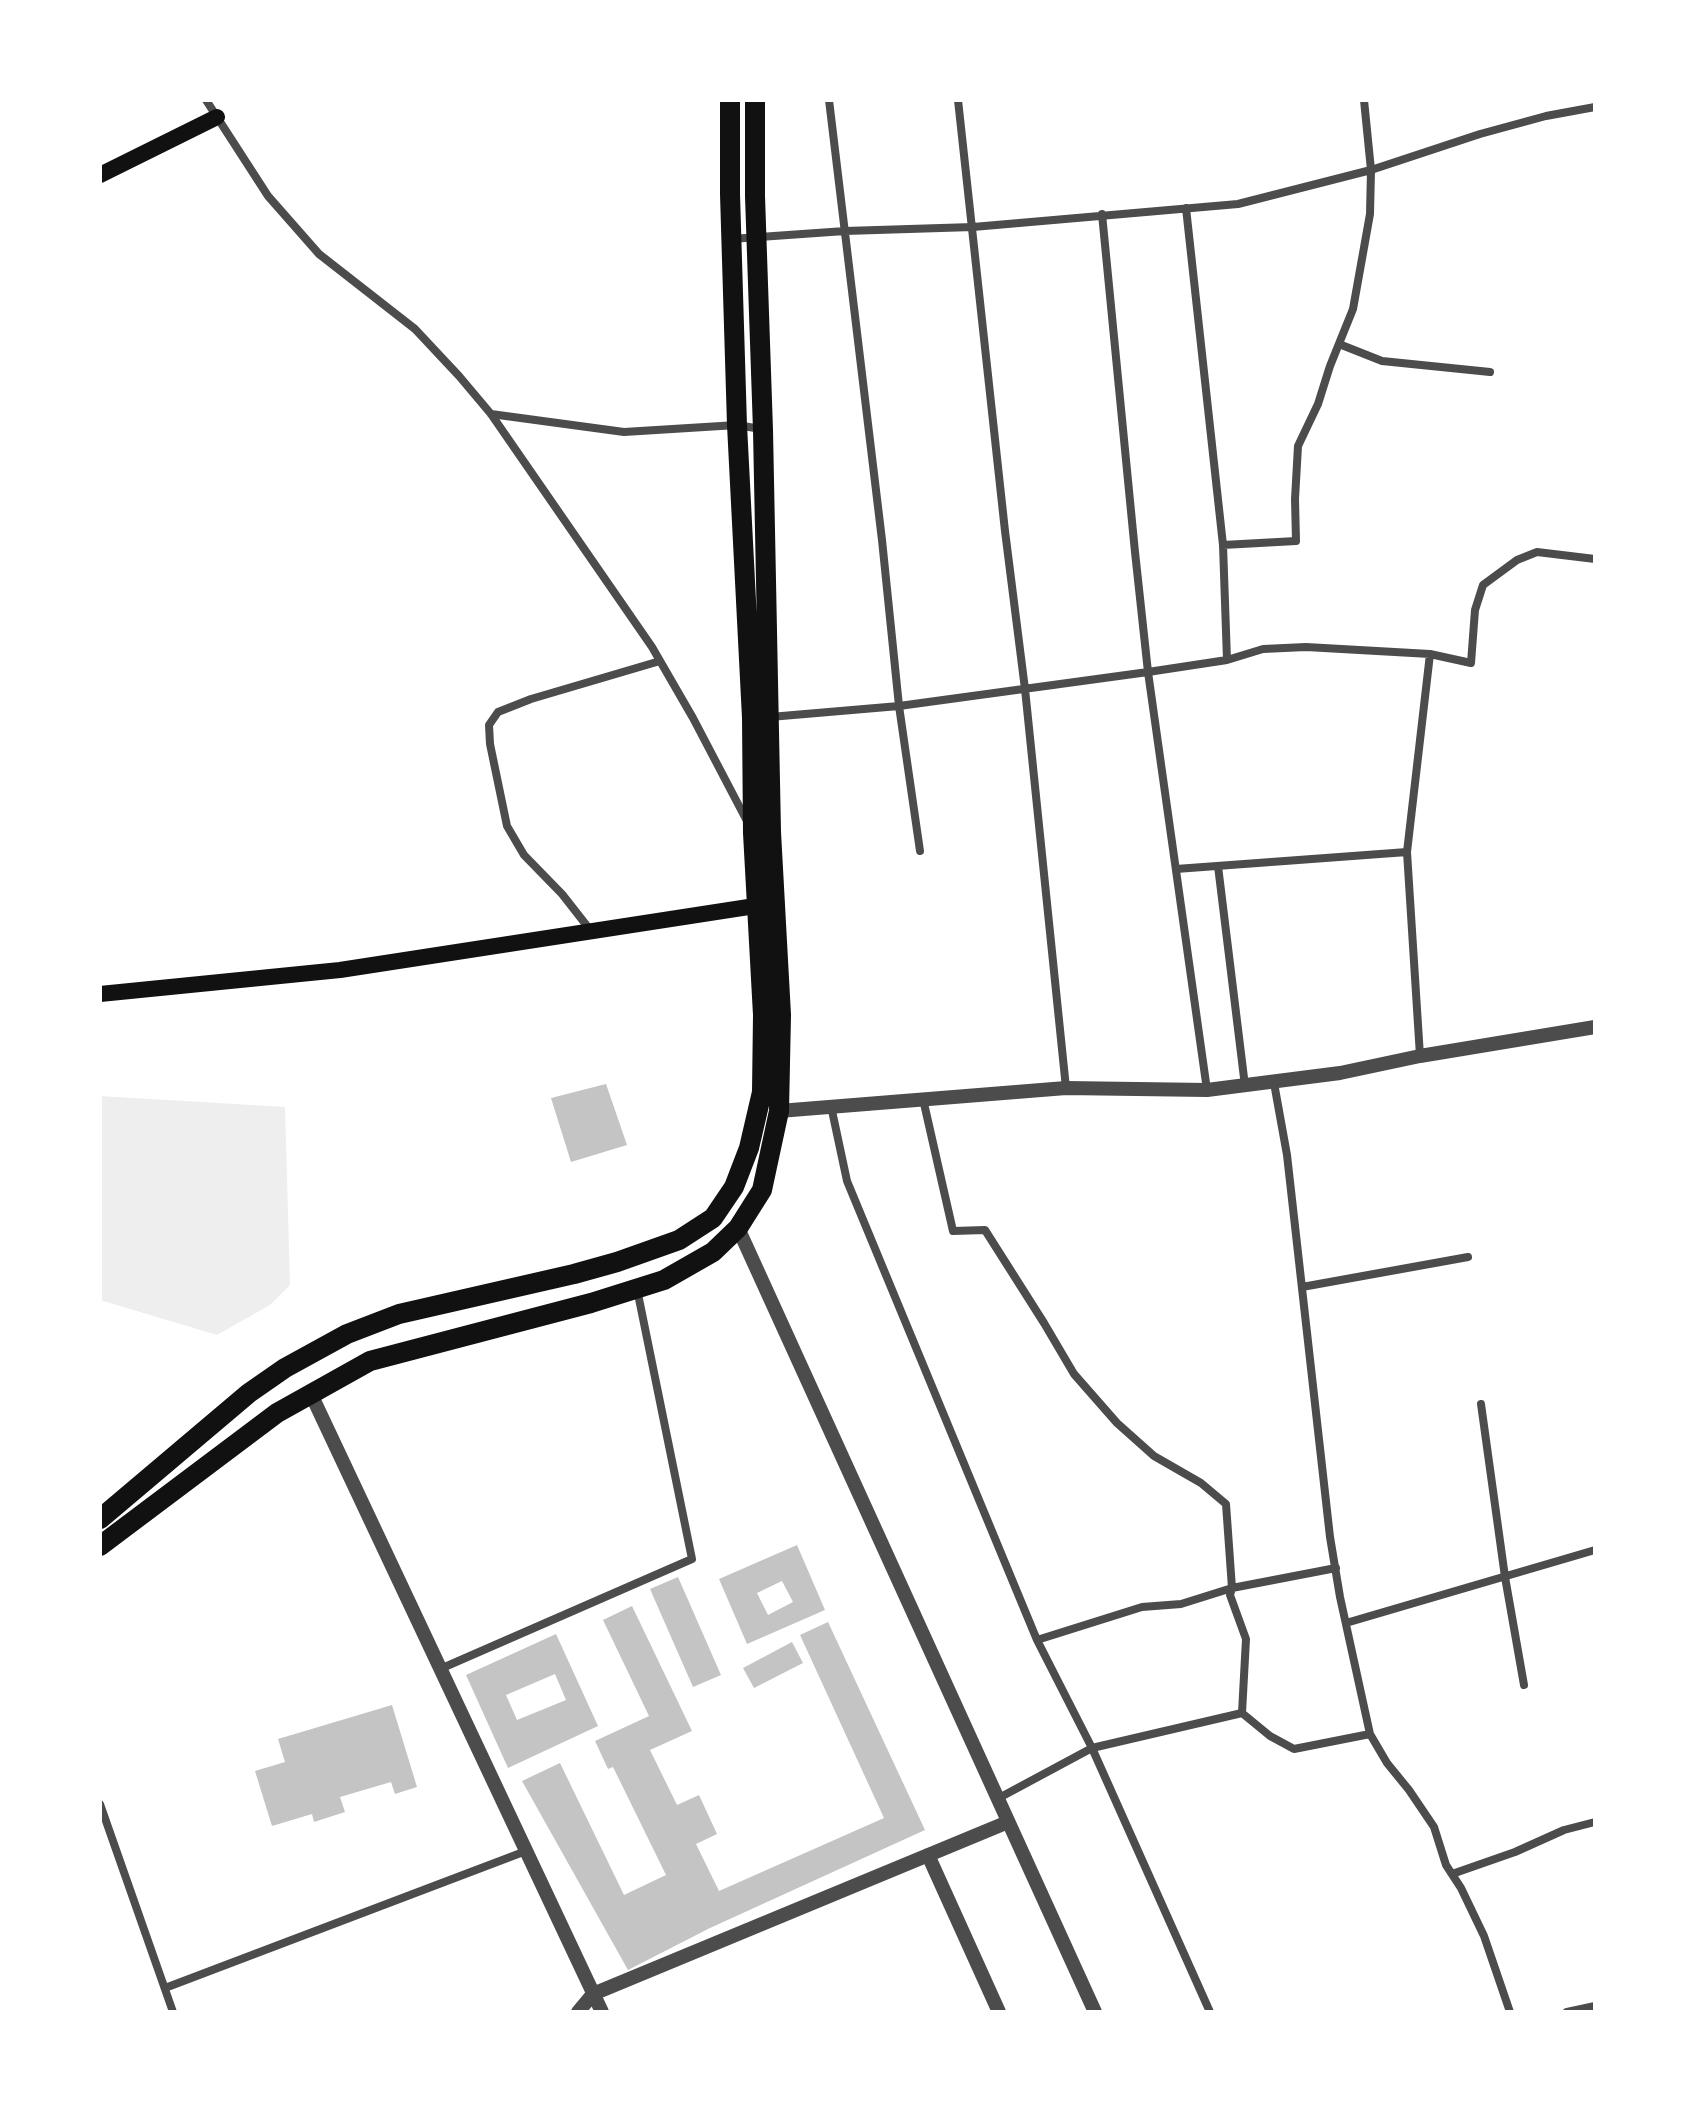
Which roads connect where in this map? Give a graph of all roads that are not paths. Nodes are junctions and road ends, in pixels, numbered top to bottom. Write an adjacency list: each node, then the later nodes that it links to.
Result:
1 (206, 100): 8 (street)
2 (730, 100): 16 (highway)
3 (755, 100): 15 (highway)
4 (829, 100): 14 (street)
5 (958, 100): 13 (street)
6 (1364, 100): 9 (street)
7 (1595, 107): 9 (street)
8 (217, 117): 10 (main road); 19 (street)
9 (1371, 170): 11 (street); 17 (street)
10 (100, 175)
11 (1186, 208): 12 (street); 22 (street)
12 (1102, 214): 13 (street); 27 (street)
13 (973, 227): 14 (street); 28 (street)
14 (845, 231): 15 (street); 29 (street)
15 (756, 238): 16 (street); 21 (highway)
16 (731, 239): 20 (highway)
17 (1339, 344): 18 (street); 22 (street)
18 (1490, 372)
19 (491, 414): 20 (street); 26 (street)
20 (737, 425): 21 (street); 31 (highway)
21 (763, 430): 30 (highway)
22 (1223, 545): 25 (street)
23 (1595, 559): 24 (street)
24 (1430, 654): 25 (street); 33 (street)
25 (1227, 660): 27 (street)
26 (660, 661): 31 (street); 37 (street)
27 (1148, 672): 28 (street); 35 (street)
28 (1025, 689): 29 (street); 43 (street)
29 (899, 706): 30 (street); 32 (street)
30 (769, 717): 36 (highway)
31 (753, 833): 36 (highway)
32 (920, 851)
33 (1407, 852): 34 (street); 40 (street)
34 (1218, 866): 35 (street); 42 (street)
35 (1176, 869): 44 (street)
36 (766, 905): 37 (main road); 47 (highway); 54 (highway)
37 (591, 931): 38 (main road)
38 (100, 994)
39 (1595, 1027): 40 (street)
40 (1420, 1056): 41 (street)
41 (1274, 1083): 42 (street); 50 (street)
42 (1245, 1086): 44 (street)
43 (1066, 1088): 44 (street); 45 (street)
44 (1207, 1090)
45 (923, 1099): 46 (street); 59 (street)
46 (831, 1106): 47 (street); 61 (street)
47 (779, 1111): 48 (highway)
48 (738, 1228): 51 (highway); 67 (street)
49 (1468, 1257): 50 (street)
50 (1302, 1287): 57 (street)
51 (637, 1288): 52 (highway); 62 (street)
52 (311, 1394): 55 (highway); 62 (street)
53 (1481, 1404): 58 (street)
54 (100, 1519)
55 (100, 1546)
56 (1595, 1550): 58 (street)
57 (1336, 1568): 59 (street); 60 (street)
58 (1505, 1577): 60 (street); 63 (street)
59 (1232, 1588): 61 (street); 64 (street)
60 (1346, 1623): 65 (street)
61 (1037, 1640): 66 (street)
62 (440, 1669): 71 (street)
63 (1524, 1685)
64 (1242, 1713): 65 (street); 66 (street)
65 (1370, 1734): 73 (street)
66 (1092, 1748): 67 (street); 82 (street)
67 (997, 1799): 69 (street)
68 (100, 1804): 74 (street)
69 (1008, 1822): 72 (street); 81 (street)
70 (1595, 1822): 73 (street)
71 (526, 1851): 74 (street); 75 (street)
72 (928, 1855): 75 (street); 80 (street)
73 (1452, 1874): 83 (street)
74 (165, 1988): 77 (street)
75 (593, 1994): 78 (street); 79 (street)
76 (1595, 2006): 84 (street)
77 (173, 2012)
78 (578, 2012)
79 (602, 2012)
80 (999, 2012)
81 (1095, 2012)
82 (1210, 2012)
83 (1510, 2012)
84 (1567, 2012)

